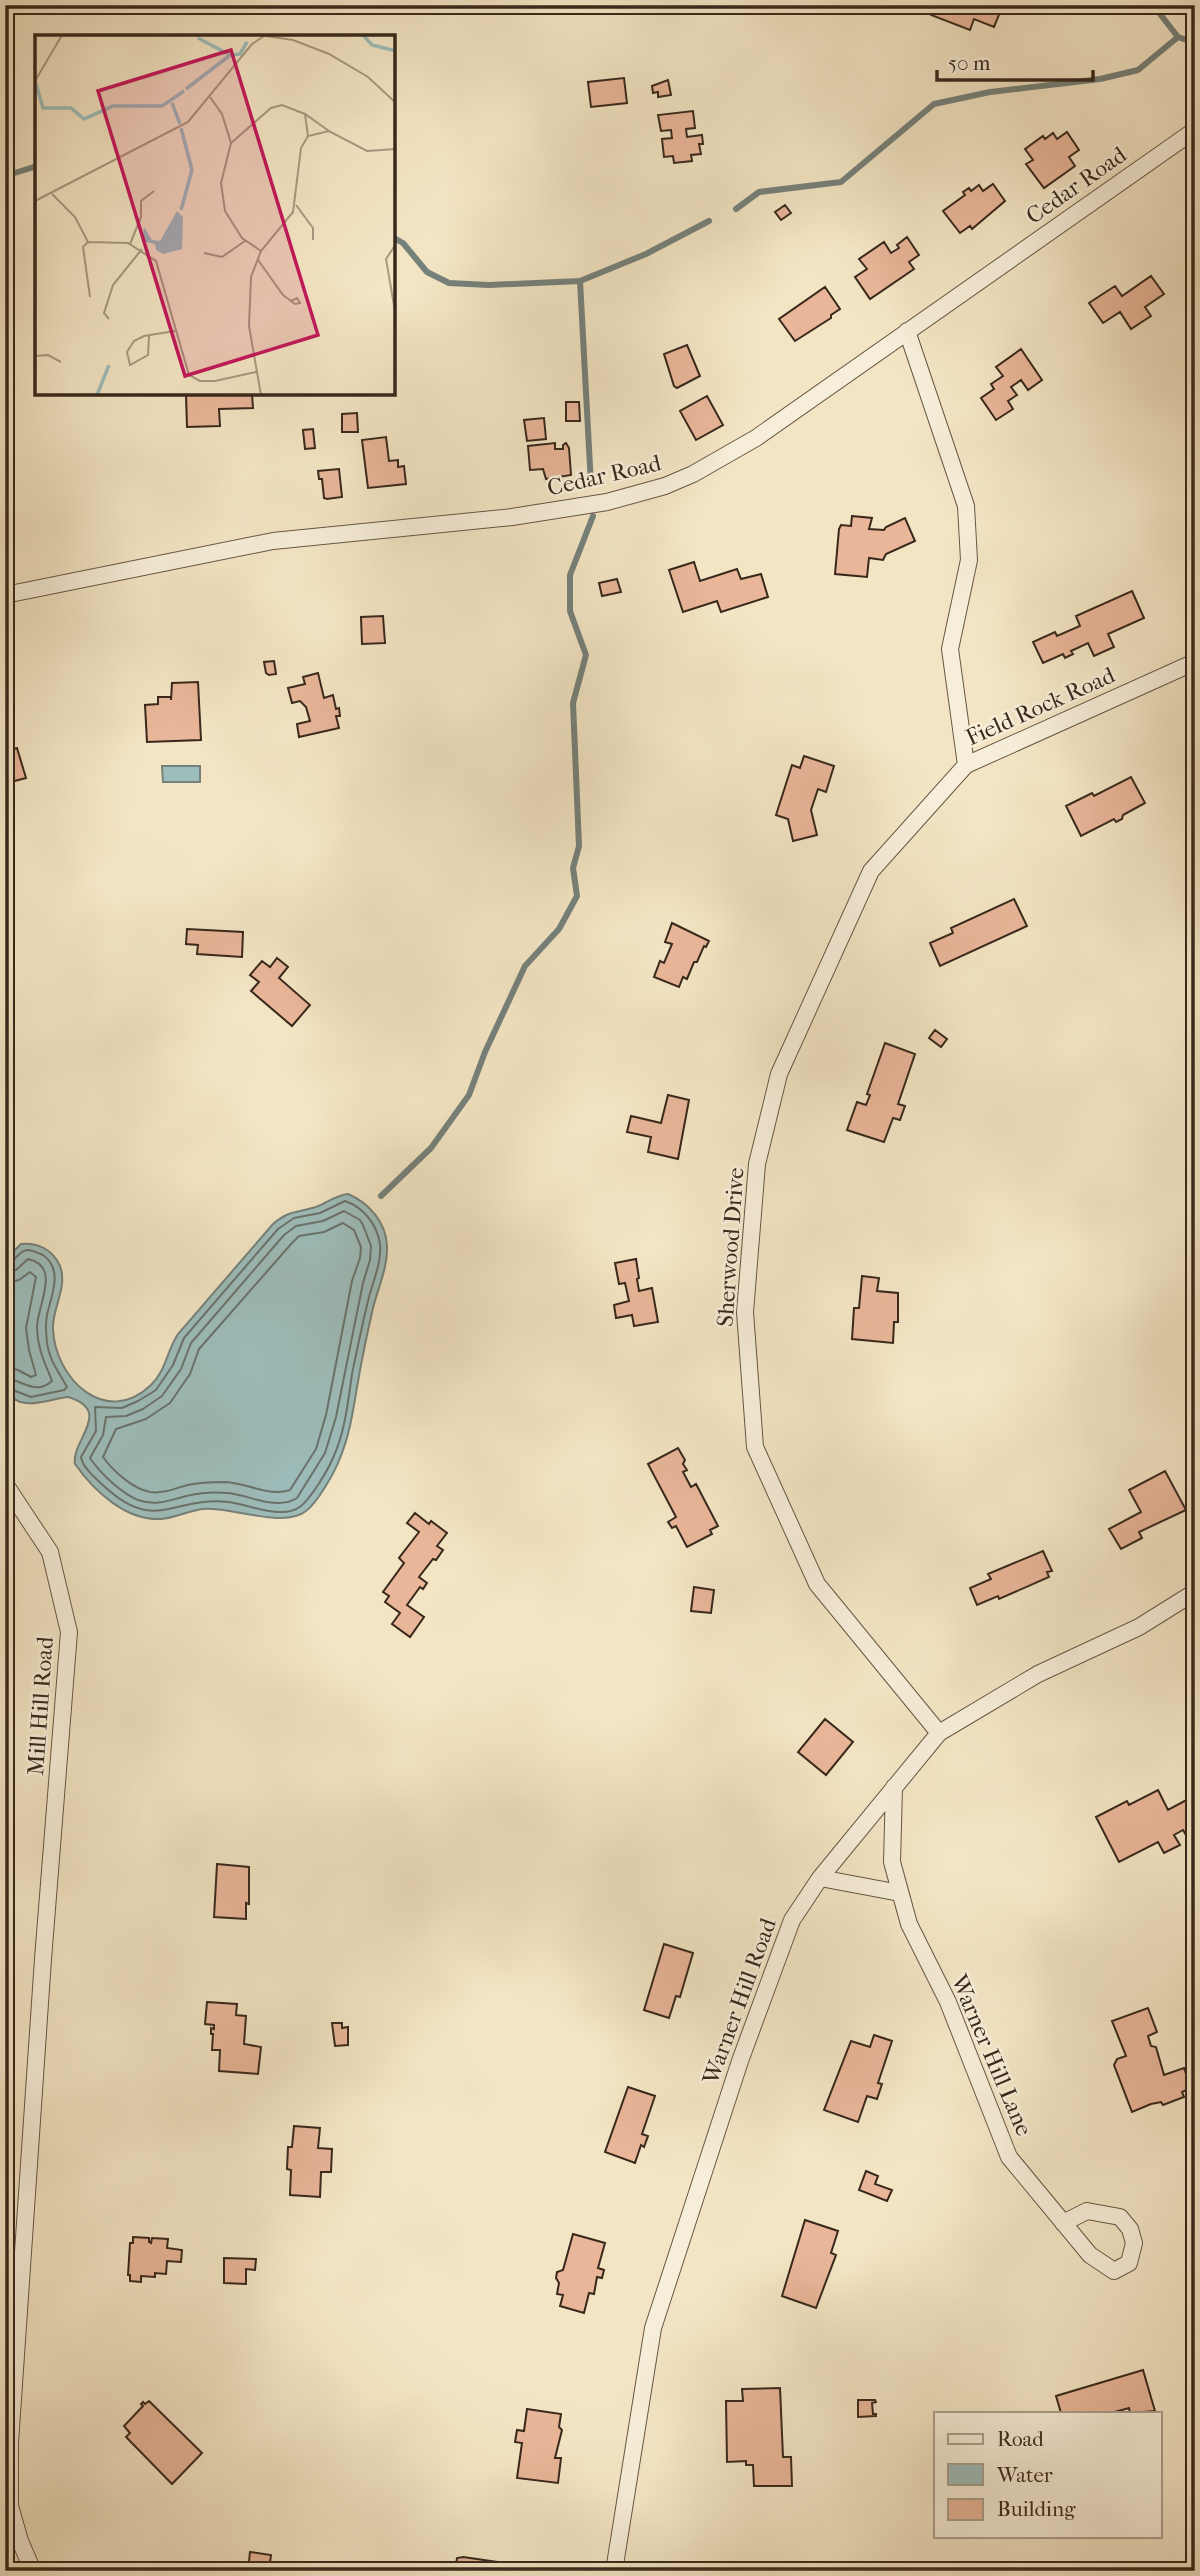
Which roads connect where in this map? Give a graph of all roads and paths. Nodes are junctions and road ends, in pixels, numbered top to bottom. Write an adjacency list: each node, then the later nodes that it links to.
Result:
1 (1195, 130): 2 (street, Cedar Road)
2 (907, 331): 3 (street, Cedar Road); 5 (street, Field Rock Road)
3 (5, 595)
4 (1195, 662): 5 (street, Field Rock Road)
5 (966, 765): 8 (street, Sherwood Drive)
6 (5, 1484): 13 (street, Mill Hill Road)
7 (1195, 1592): 8 (street, Warner Hill Road)
8 (939, 1733): 9 (street, Warner Hill Road)
9 (894, 1787): 10 (street, Warner Hill Road); 11 (street, Warner Hill Lane)
10 (820, 1878): 11 (street); 14 (street, Warner Hill Road)
11 (900, 1893): 12 (street, Warner Hill Lane)
12 (1063, 2223): 12 (street, Warner Hill Lane)
13 (33, 2571)
14 (614, 2571)

